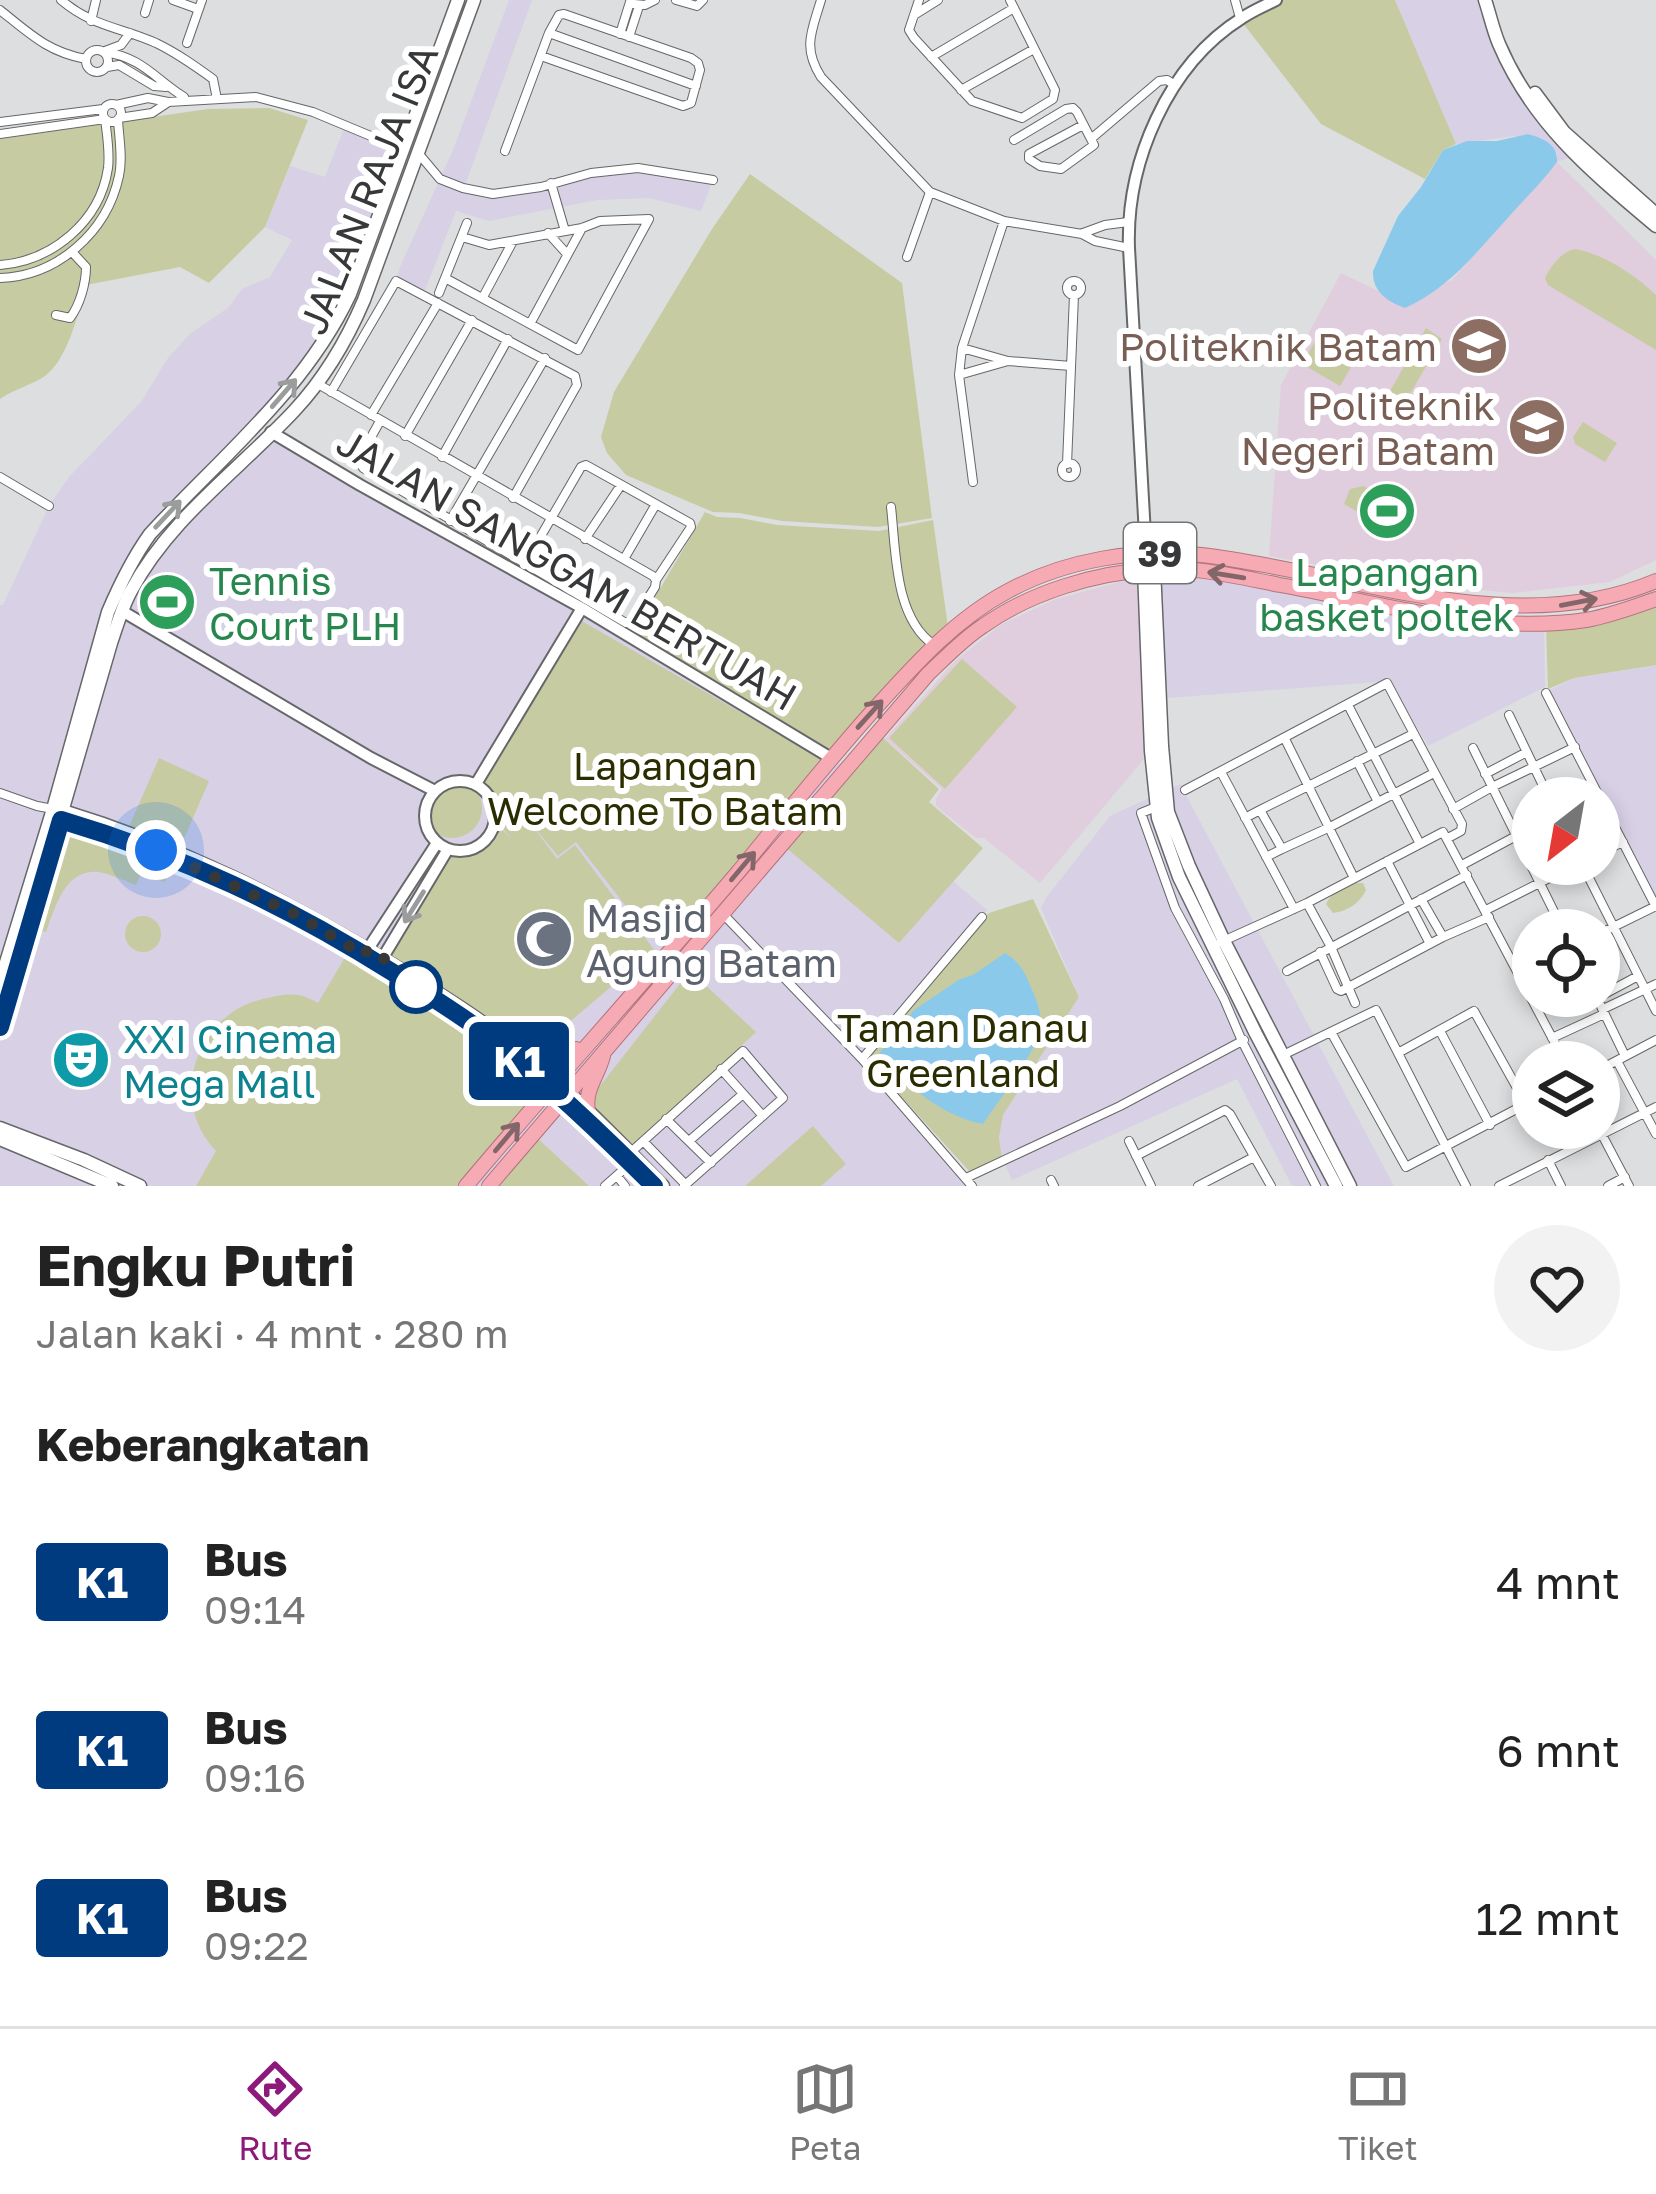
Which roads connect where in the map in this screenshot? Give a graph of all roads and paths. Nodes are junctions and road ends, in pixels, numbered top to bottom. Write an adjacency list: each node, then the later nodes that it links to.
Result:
1 (61, 0): 22 (street)
2 (86, 0): 22 (street)
3 (95, 0): 22 (street)
4 (149, 0): 20 (street)
5 (172, 0): 18 (street)
6 (655, 0): 15 (street)
7 (676, 0): 8 (street)
8 (703, 0)
9 (821, 0): 55 (street)
10 (919, 0): 21 (street)
11 (938, 0): 21 (street)
12 (1235, 0): 23 (street)
13 (1276, 0): 23 (street)
14 (1488, 0): 56 (main road); 60 (main road)
15 (632, 2): 26 (street)
16 (465, 4): 49 (main road, JALAN RAJA ISA)
17 (1012, 4): 28 (street); 31 (street)
18 (200, 5): 27 (street)
19 (0, 10): 32 (street)
20 (146, 13)
21 (914, 15): 31 (street)
22 (86, 18): 24 (street)
23 (1240, 18): 35 (street)
24 (130, 33): 29 (street); 38 (street)
25 (549, 33): 26 (street); 30 (street); 34 (street)
26 (624, 36): 34 (street)
27 (187, 43)
28 (1034, 49): 37 (street); 37 (street)
29 (104, 52): 32 (street); 33 (street); 36 (street)
30 (541, 56): 34 (street); 50 (street)
31 (931, 57): 37 (street)
32 (86, 59): 33 (street)
33 (107, 67): 36 (street)
34 (696, 86)
35 (1176, 86): 47 (street); 58 (street)
36 (168, 87): 39 (street)
37 (961, 90)
38 (218, 99): 39 (street); 49 (street)
39 (184, 101): 40 (street)
40 (168, 102): 41 (street); 43 (street)
41 (116, 105): 42 (street); 43 (street)
42 (104, 114): 43 (street); 44 (street); 46 (street); 51 (street)
43 (119, 119): 52 (street)
44 (0, 122)
45 (1083, 125): 47 (street); 47 (street); 48 (street)
46 (0, 134)
47 (1092, 138)
48 (1014, 140)
49 (411, 151): 54 (street); 78 (main road, JALAN RAJA ISA); 82 (main road, JALAN RAJA ISA)
50 (505, 151)
51 (108, 165): 52 (street); 64 (street)
52 (121, 166): 67 (street)
53 (713, 180): 54 (street)
54 (551, 183): 62 (street)
55 (930, 192): 57 (street); 73 (street)
56 (1656, 214)
57 (1004, 221): 65 (street); 87 (street)
58 (1129, 222): 65 (street); 70 (street)
59 (467, 223): 66 (street)
60 (1656, 226)
61 (582, 228): 62 (street); 72 (street); 85 (street)
62 (565, 231): 63 (street)
63 (548, 232): 68 (street); 72 (street)
64 (74, 234): 67 (street); 75 (street)
65 (1082, 234): 70 (street)
66 (462, 237): 69 (street); 77 (street)
67 (83, 242): 71 (street)
68 (512, 243): 69 (street); 74 (street)
69 (489, 245): 74 (street)
70 (1130, 248): 111 (street)
71 (73, 253): 76 (street); 83 (street)
72 (567, 254): 85 (street)
73 (907, 257)
74 (502, 260): 81 (street)
75 (0, 265)
76 (0, 278)
77 (446, 278): 80 (street); 81 (street)
78 (350, 294): 82 (main road); 102 (main road, JALAN RAJA ISA, one-way to 78)
79 (1074, 296): 90 (street)
80 (439, 298): 84 (street); 93 (street); 94 (street)
81 (483, 298): 85 (street)
82 (364, 300): 92 (main road, JALAN RAJA ISA)
83 (56, 315)
84 (472, 320): 86 (street); 96 (street)
85 (530, 324)
86 (508, 339): 88 (street); 97 (street)
87 (962, 348): 89 (street); 91 (street)
88 (545, 358): 99 (street); 104 (street)
89 (1008, 361): 90 (street); 91 (street)
90 (1071, 366): 98 (street)
91 (959, 376): 101 (street)
92 (317, 383): 93 (street); 95 (main road, JALAN RAJA ISA)
93 (331, 392): 94 (street)
94 (376, 418): 96 (street); 109 (street)
95 (271, 432): 102 (main road, JALAN RAJA ISA); 118 (street, JALAN SANGGAM BERTUAH)
96 (405, 436): 97 (street)
97 (442, 457): 99 (street)
98 (1067, 464)
99 (477, 476): 104 (street); 109 (street)
100 (0, 477): 106 (street)
101 (973, 482)
102 (209, 484): 119 (main road, JALAN RAJA ISA); 150 (main road, JALAN RAJA ISA, one-way to 102)
103 (621, 484): 105 (street); 108 (street); 110 (street)
104 (513, 498): 108 (street)
105 (656, 504): 112 (street); 115 (street)
106 (49, 506)
107 (891, 507): 121 (street)
108 (550, 518): 110 (street); 113 (street)
109 (450, 521): 113 (street)
110 (585, 539): 112 (street)
111 (1146, 553): 120 (highway, 39); 121 (highway, 39)
112 (624, 559): 115 (street)
113 (524, 565): 115 (street)
114 (1149, 569): 120 (highway, 39, one-way to 114); 147 (main road); 157 (highway, 39); 181 (main road)
115 (655, 578)
116 (1656, 581): 120 (highway, 39, one-way to 116)
117 (1656, 599): 120 (highway, 39)
118 (582, 608): 131 (street, JALAN SANGGAM BERTUAH); 139 (street)
119 (122, 611): 143 (street); 150 (main road, JALAN RAJA ISA)
120 (1533, 615)
121 (935, 646): 131 (highway, 39, one-way to 121)
122 (1546, 694): 127 (street)
123 (1348, 705): 125 (street); 126 (street); 129 (street)
124 (1509, 716): 130 (street)
125 (1413, 734): 129 (street); 135 (street)
126 (1285, 739): 134 (street); 140 (street)
127 (1574, 747): 133 (street); 138 (street)
128 (1473, 748): 136 (street)
129 (1374, 753): 132 (street); 145 (street)
130 (1525, 753): 133 (street); 136 (street)
131 (831, 758): 157 (highway, 39)
132 (1357, 761): 140 (street); 146 (street)
133 (1533, 767): 137 (street); 141 (street)
134 (1220, 772): 142 (street); 151 (street)
135 (1434, 773): 145 (street); 148 (street)
136 (1485, 774): 141 (street)
137 (1538, 777)
138 (1590, 777)
139 (476, 784): 143 (street); 161 (street)
140 (1310, 787): 149 (street); 152 (street)
141 (1492, 787): 148 (street); 153 (street)
142 (1185, 790)
143 (435, 791): 161 (street)
144 (0, 793): 150 (street)
145 (1394, 794): 146 (street); 160 (street)
146 (1378, 802): 152 (street)
147 (1157, 807): 173 (main road); 177 (street)
148 (1453, 809): 155 (street)
149 (1260, 810): 151 (street); 162 (street)
150 (57, 814): 184 (main road); 190 (main road); 201 (main road)
151 (1245, 818): 163 (street)
152 (1330, 827): 162 (street); 166 (street)
153 (1512, 828)
154 (1620, 836): 158 (street)
155 (1448, 838): 160 (street); 165 (street)
156 (1512, 839): 165 (street)
157 (774, 841): 175 (highway, 39); 208 (highway, 39, one-way to 157)
158 (1623, 842): 159 (street); 171 (street)
159 (1620, 843)
160 (1420, 844): 164 (street)
161 (443, 846): 184 (street); 186 (street, one-way to 186)
162 (1282, 849): 163 (street)
163 (1266, 857): 172 (street)
164 (1387, 861): 166 (street); 170 (street)
165 (1465, 870): 168 (street); 174 (street)
166 (1354, 878): 169 (street)
167 (1534, 885): 174 (street)
168 (1421, 899): 170 (street); 179 (street)
169 (1307, 903): 172 (street); 183 (street)
170 (1410, 905): 182 (street); 183 (street)
171 (1656, 906): 178 (street)
172 (1294, 909): 181 (street)
173 (1197, 912): 177 (street); 181 (main road)
174 (1487, 913): 179 (street); 187 (street)
175 (723, 914): 210 (highway, 39); 214 (street)
176 (982, 917): 214 (street)
177 (1181, 918): 206 (street)
178 (1620, 924)
179 (1443, 937): 182 (street)
180 (1620, 941): 189 (street)
181 (1219, 943): 204 (main road); 212 (main road)
182 (1430, 944): 193 (street)
183 (1331, 947): 185 (street); 193 (street)
184 (366, 952): 186 (main road)
185 (1320, 952): 188 (street); 193 (street)
186 (381, 961): 215 (main road); 217 (main road)
187 (1512, 961)
188 (1287, 971)
189 (1638, 976): 192 (street); 194 (street)
190 (0, 982)
191 (1656, 984): 194 (street)
192 (1620, 985)
193 (1349, 988): 196 (street)
194 (1645, 989): 195 (street); 197 (street)
195 (1620, 1002)
196 (1355, 1003)
197 (1656, 1011)
198 (1541, 1017): 205 (street)
199 (1592, 1017): 205 (street)
200 (1606, 1017): 213 (street)
201 (2, 1022)
202 (1440, 1030): 211 (street); 226 (street); 226 (street)
203 (1331, 1031): 211 (street); 212 (street); 235 (street)
204 (1256, 1034): 206 (street); 229 (main road)
205 (1552, 1038): 207 (street)
206 (1242, 1040): 234 (street); 244 (street)
207 (1554, 1041)
208 (588, 1042): 215 (highway); 217 (highway, 39)
209 (1655, 1042): 213 (street)
210 (605, 1051): 219 (highway, 39); 221 (highway)
211 (1398, 1052): 235 (street)
212 (1282, 1055): 259 (main road)
213 (1621, 1058): 222 (street)
214 (862, 1059): 244 (street)
215 (536, 1064): 217 (main road)
216 (721, 1069): 218 (street); 223 (street); 224 (street)
217 (552, 1084): 219 (main road); 249 (highway, 39, one-way to 217)
218 (742, 1094): 223 (street); 233 (street)
219 (566, 1096): 221 (main road); 240 (main road); 250 (highway, 39)
220 (1656, 1107): 222 (street)
221 (588, 1111): 240 (main road)
222 (1645, 1112): 225 (street); 228 (street)
223 (763, 1116): 242 (street)
224 (666, 1119): 231 (street); 233 (street)
225 (1620, 1122)
226 (1490, 1125): 235 (street)
227 (0, 1128): 248 (main road)
228 (1656, 1134)
229 (1309, 1137): 234 (street); 258 (main road)
230 (0, 1139): 247 (main road)
231 (643, 1141): 240 (street); 246 (street)
232 (1129, 1141): 238 (street)
233 (689, 1142): 242 (street)
234 (1294, 1143): 257 (street)
235 (1447, 1148): 260 (street)
236 (1567, 1149): 241 (street)
237 (1610, 1149): 245 (street)
238 (1136, 1156): 239 (street); 254 (street)
239 (1254, 1157): 255 (street); 256 (street)
240 (631, 1158): 243 (street); 253 (main road)
241 (1548, 1160): 261 (street); 262 (street)
242 (711, 1163): 246 (street)
243 (617, 1176): 251 (street); 252 (street)
244 (969, 1182)
245 (1627, 1182): 263 (street)
246 (685, 1185)
247 (112, 1186)
248 (140, 1186)
249 (466, 1186)
250 (489, 1186)
251 (605, 1186)
252 (625, 1186)
253 (658, 1186)
254 (1151, 1186)
255 (1198, 1186)
256 (1271, 1186)
257 (1316, 1186)
258 (1336, 1186)
259 (1350, 1186)
260 (1466, 1186)
261 (1499, 1186)
262 (1561, 1186)
263 (1608, 1186)

